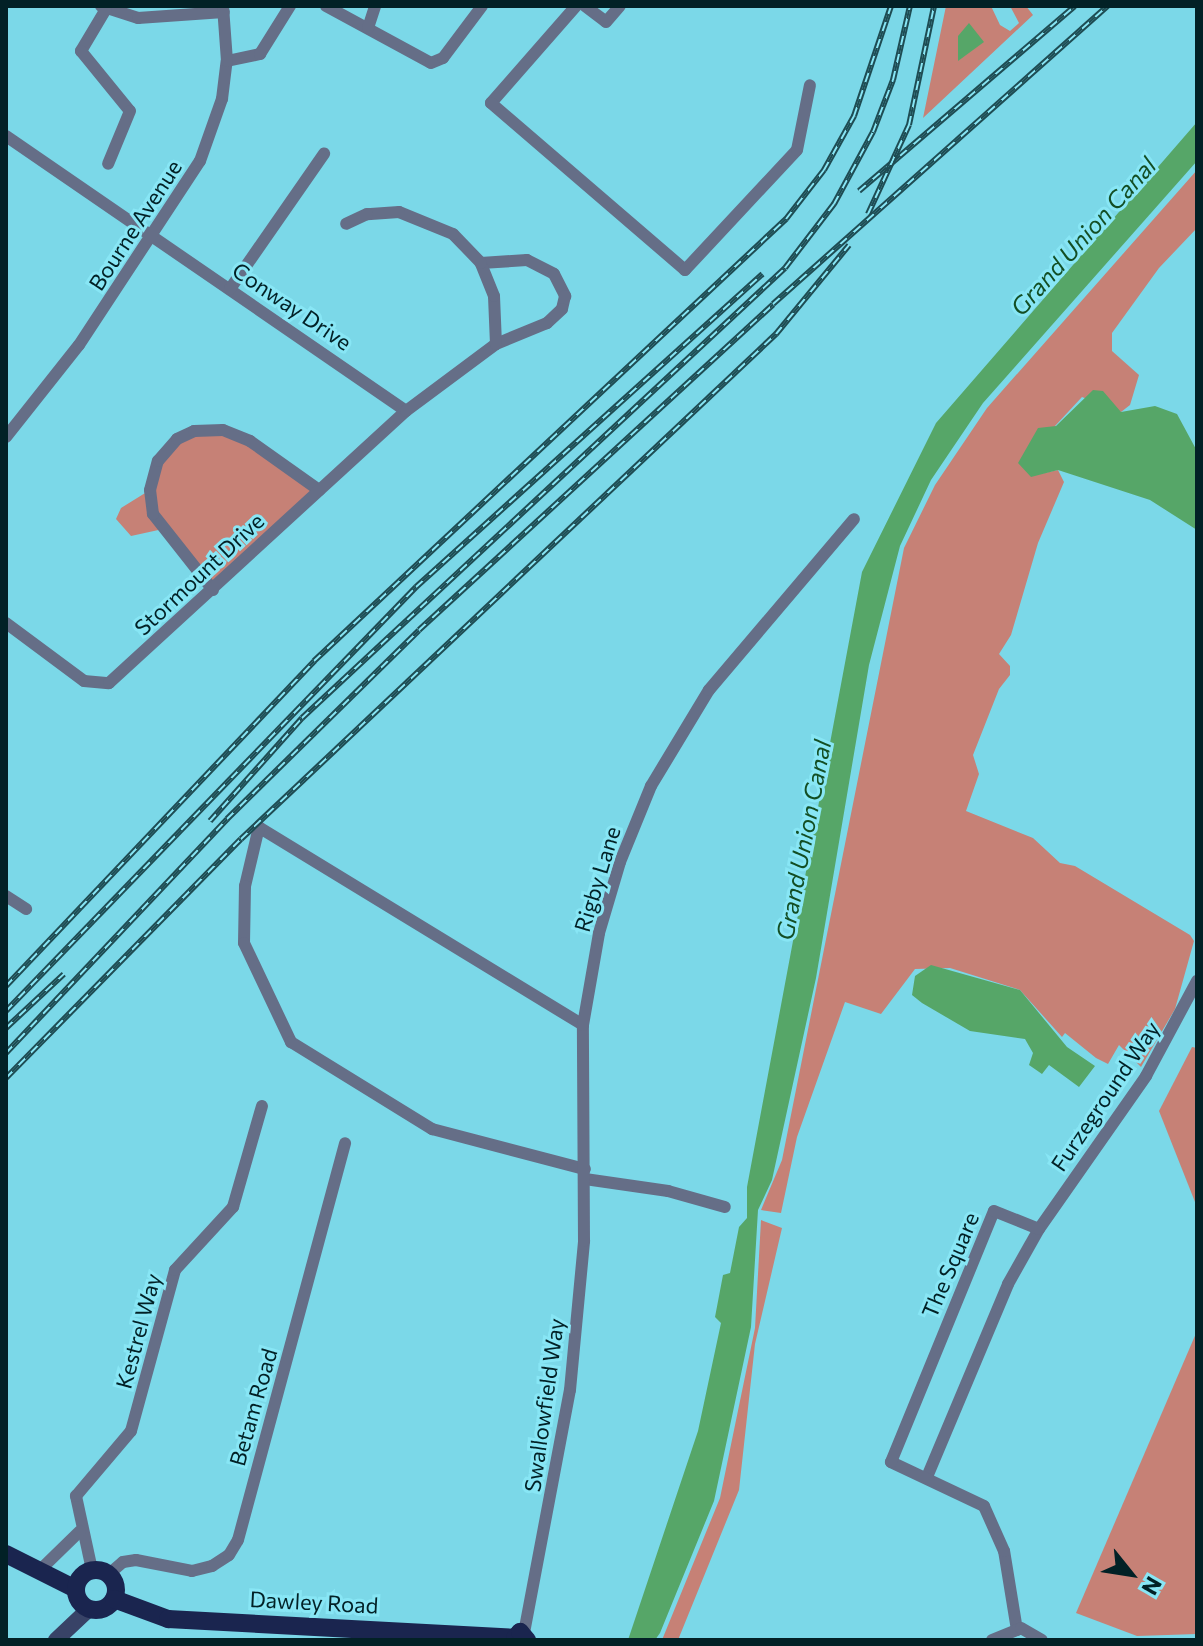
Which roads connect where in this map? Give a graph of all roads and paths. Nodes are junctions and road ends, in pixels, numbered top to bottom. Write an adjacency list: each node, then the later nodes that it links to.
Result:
1 (290, 6): 11 (street)
2 (326, 6): 10 (street)
3 (375, 6): 10 (street)
4 (482, 6): 10 (street)
5 (576, 6): 12 (street)
6 (585, 6): 7 (street)
7 (620, 6)
8 (103, 8): 9 (street); 15 (street)
9 (224, 9): 11 (street, Bourne Avenue)
10 (368, 28)
11 (227, 61): 17 (street, Bourne Avenue)
12 (810, 85)
13 (6, 136): 17 (street, Conway Drive)
14 (324, 154): 19 (street)
15 (108, 164)
16 (346, 224): 18 (street)
17 (153, 236): 19 (street, Conway Drive); 22 (street, Bourne Avenue)
18 (481, 263): 20 (street); 20 (street, Stormount Drive)
19 (230, 289): 21 (street, Conway Drive)
20 (496, 344): 21 (street, Stormount Drive)
21 (406, 411): 23 (street, Stormount Drive)
22 (6, 437)
23 (319, 490): 25 (street, Stormount Drive); 25 (street)
24 (854, 519): 30 (street, Rigby Lane)
25 (213, 590): 26 (street, Stormount Drive)
26 (6, 623)
27 (6, 896): 28 (street)
28 (26, 909)
29 (1197, 981): 35 (street, Furzeground Way)
30 (583, 1025): 33 (street, Rigby Lane); 33 (street)
31 (262, 1106): 37 (street, Kestrel Way)
32 (345, 1143): 40 (street, Betam Road)
33 (585, 1174): 34 (street); 45 (street, Swallowfield Way)
34 (725, 1207)
35 (1039, 1229): 36 (street); 36 (street, The Square)
36 (927, 1477): 44 (street, The Square)
37 (80, 1531): 39 (street); 40 (street, Kestrel Way)
38 (6, 1554): 39 (main road)
39 (39, 1571): 41 (main road)
40 (101, 1572): 41 (main road); 42 (main road)
41 (76, 1589): 43 (main road)
42 (114, 1599): 43 (main road); 45 (main road, Dawley Road)
43 (89, 1609): 46 (street)
44 (1017, 1630): 47 (street); 48 (street)
45 (520, 1638)
46 (56, 1640)
47 (992, 1640)
48 (1042, 1640)

